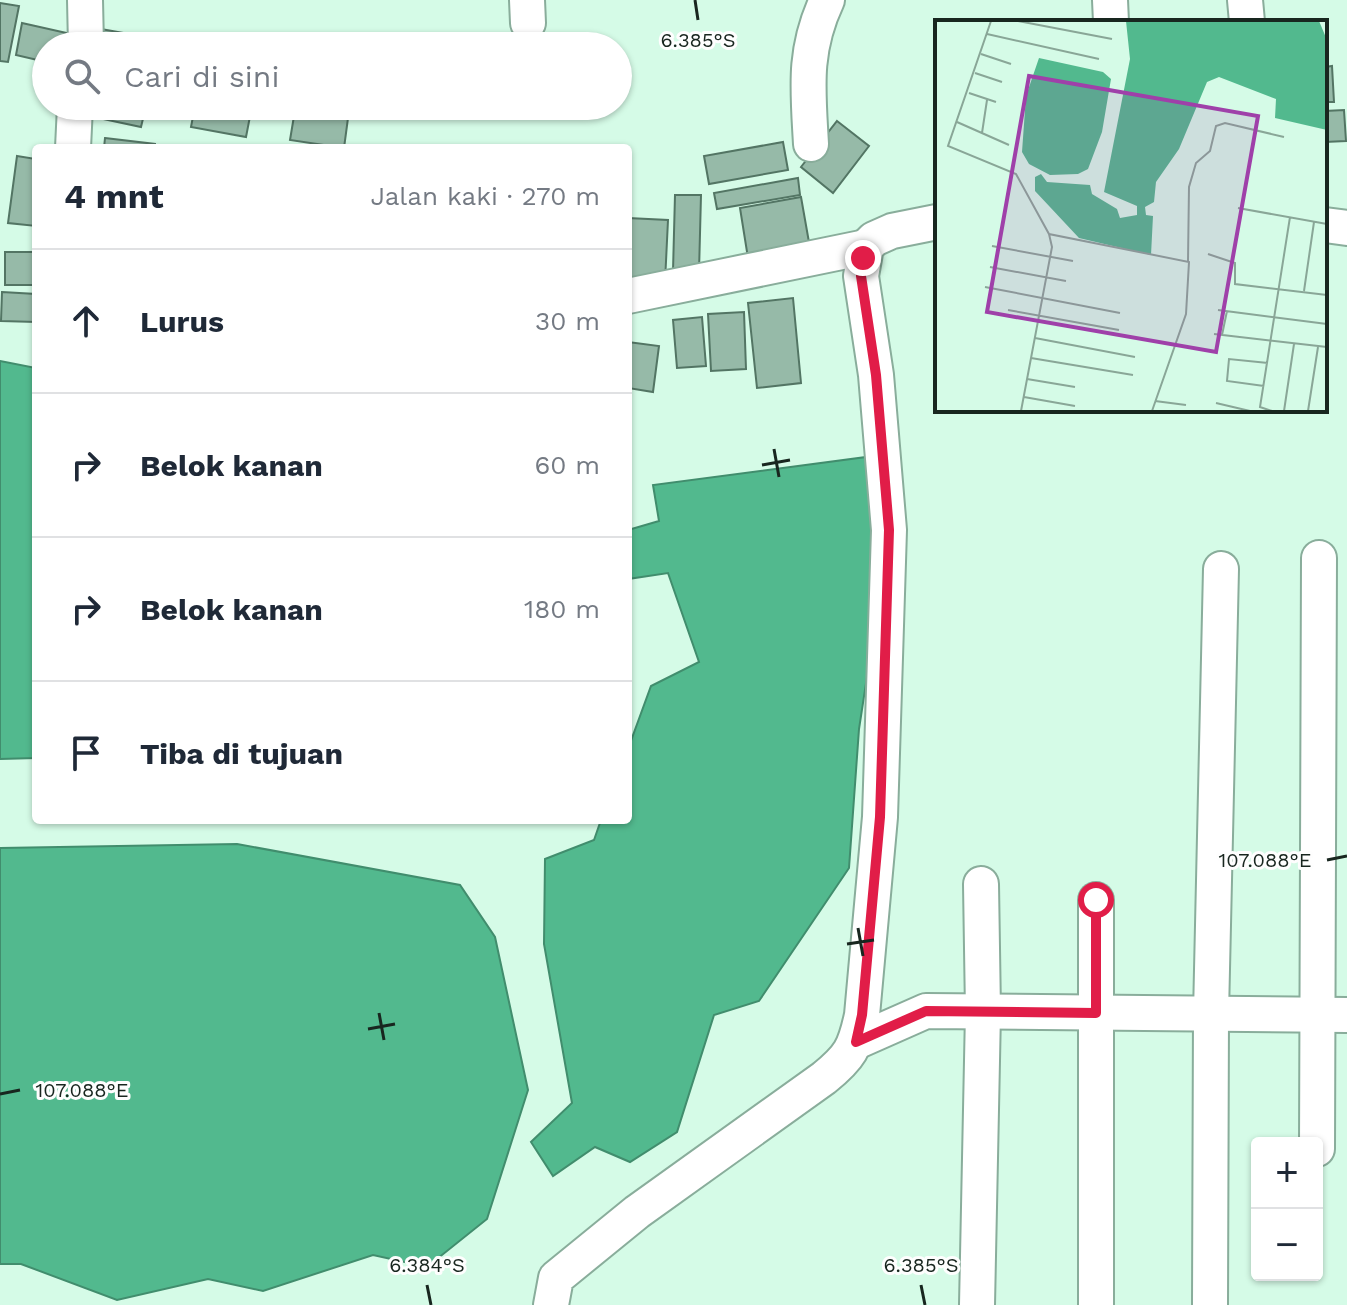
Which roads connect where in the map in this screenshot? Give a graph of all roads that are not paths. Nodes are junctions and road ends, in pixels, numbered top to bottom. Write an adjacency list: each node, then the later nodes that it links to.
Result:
1 (85, 0): 5 (street)
2 (827, 0): 8 (street)
3 (1245, 0): 4 (street)
4 (1247, 20)
5 (86, 32)
6 (74, 120): 7 (street)
7 (73, 144)
8 (811, 144)
9 (935, 222): 12 (street)
10 (1327, 225): 11 (street)
11 (1347, 228)
12 (866, 247): 13 (street); 22 (street)
13 (632, 295)
14 (1319, 558): 21 (street)
15 (1221, 569): 20 (street)
16 (981, 884): 18 (street)
17 (1096, 900): 19 (street)
18 (983, 1012): 19 (street); 22 (street); 25 (street)
19 (1096, 1013): 20 (street); 26 (street)
20 (1211, 1014): 21 (street); 27 (street)
21 (1333, 1015): 23 (street)
22 (859, 1029): 24 (street)
23 (1318, 1137)
24 (551, 1305)
25 (977, 1305)
26 (1096, 1305)
27 (1210, 1305)

